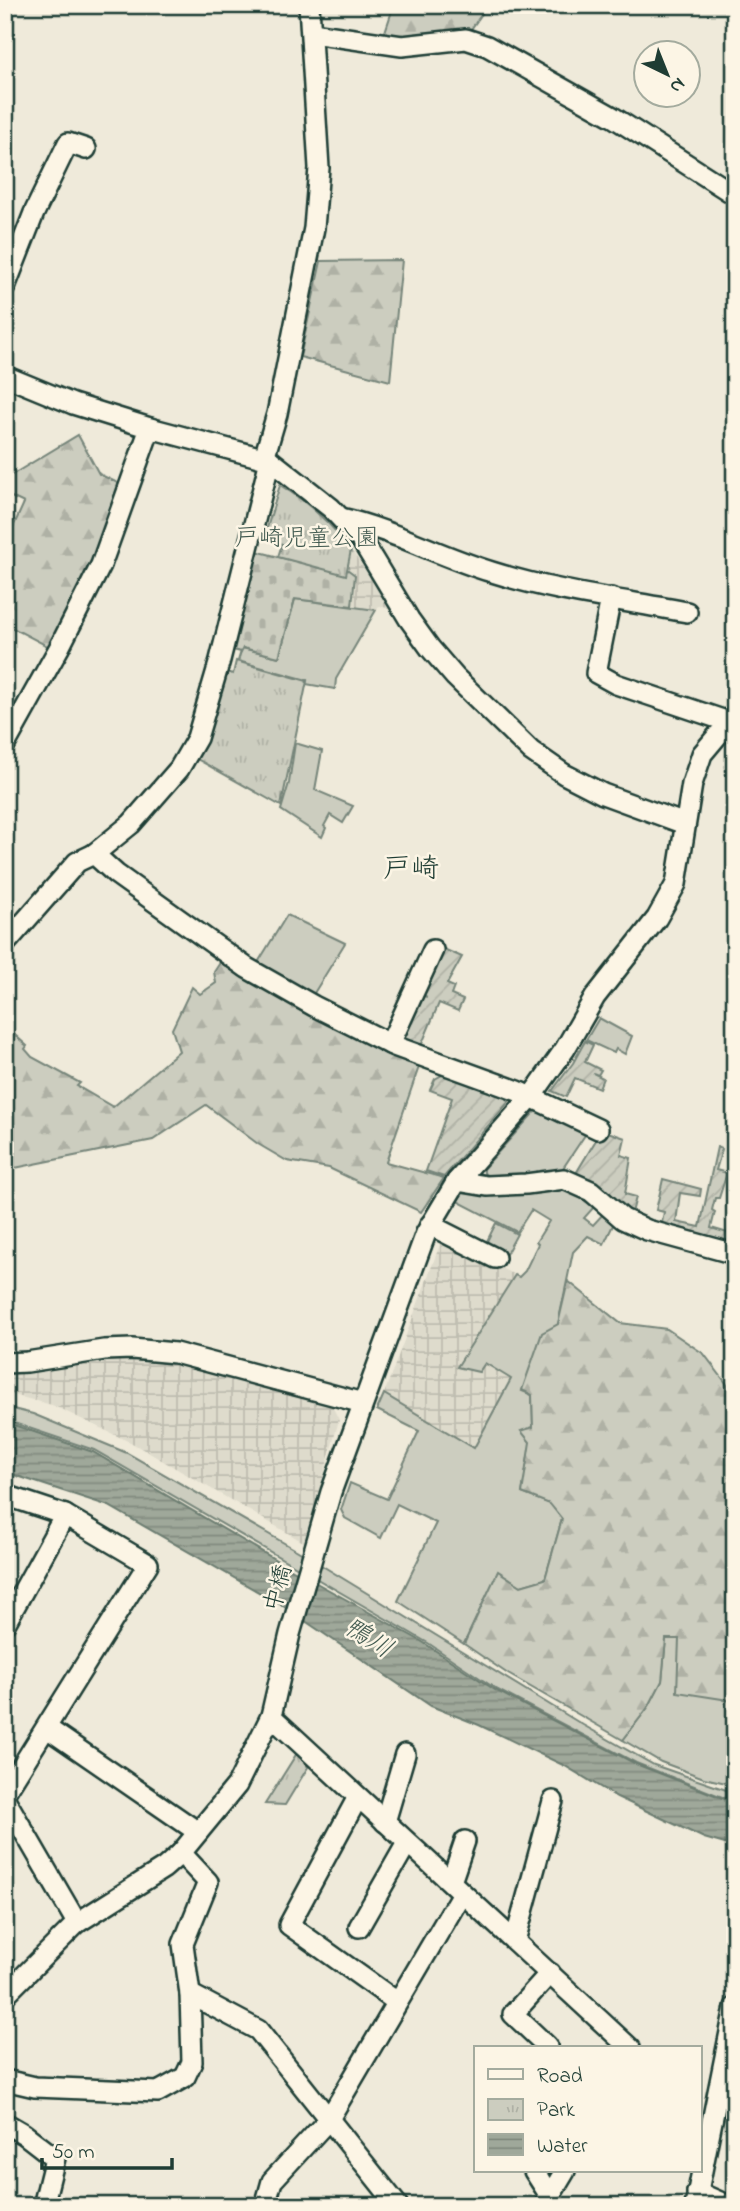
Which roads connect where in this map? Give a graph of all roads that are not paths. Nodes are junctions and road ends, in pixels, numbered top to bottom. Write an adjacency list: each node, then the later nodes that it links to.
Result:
1 (309, 5): 2 (street)
2 (312, 33): 4 (street); 8 (street)
3 (86, 149): 5 (street)
4 (735, 195)
5 (5, 287)
6 (5, 376): 7 (street)
7 (150, 428): 8 (street); 13 (street)
8 (267, 459): 9 (street); 15 (street)
9 (341, 519): 10 (street); 14 (street)
10 (611, 598): 11 (street); 12 (street)
11 (687, 612)
12 (733, 723): 14 (street, 中橋)
13 (5, 745)
14 (685, 824): 19 (street, 中橋)
15 (94, 854): 16 (street); 18 (street)
16 (5, 944)
17 (433, 950): 18 (street)
18 (390, 1044): 19 (street)
19 (531, 1097): 20 (street); 21 (street, 中橋)
20 (597, 1129)
21 (457, 1181): 22 (street, 中橋); 23 (street)
22 (430, 1226): 24 (street); 26 (street, 中橋)
23 (735, 1255)
24 (495, 1258)
25 (5, 1363): 26 (street)
26 (363, 1403): 30 (street, 中橋)
27 (5, 1494): 28 (street)
28 (65, 1515): 29 (street); 31 (street)
29 (5, 1624)
30 (271, 1716): 33 (street); 37 (street, 中橋)
31 (47, 1728): 34 (street); 37 (street)
32 (405, 1754): 36 (street)
33 (358, 1797): 36 (street); 48 (street)
34 (6, 1799): 42 (street)
35 (552, 1801): 44 (street)
36 (385, 1822): 39 (street)
37 (198, 1832): 40 (street, 中橋)
38 (465, 1841): 41 (street)
39 (407, 1843): 41 (street); 43 (street)
40 (181, 1853): 42 (street, 中橋); 46 (street)
41 (457, 1888): 44 (street); 48 (street)
42 (77, 1923): 47 (street, 中橋)
43 (359, 1927)
44 (515, 1941): 45 (street)
45 (550, 1973): 50 (street); 51 (street)
46 (190, 1994): 52 (street); 53 (street)
47 (5, 1995)
48 (397, 2002): 53 (street)
49 (735, 2007): 55 (street)
50 (548, 2046)
51 (628, 2046)
52 (5, 2080)
53 (329, 2119): 62 (street); 63 (street)
54 (5, 2123): 61 (street)
55 (704, 2142)
56 (534, 2172): 60 (street)
57 (564, 2172): 60 (street)
58 (700, 2172): 59 (street)
59 (696, 2199): 64 (street)
60 (547, 2201)
61 (43, 2206)
62 (265, 2206)
63 (398, 2206)
64 (729, 2206)

